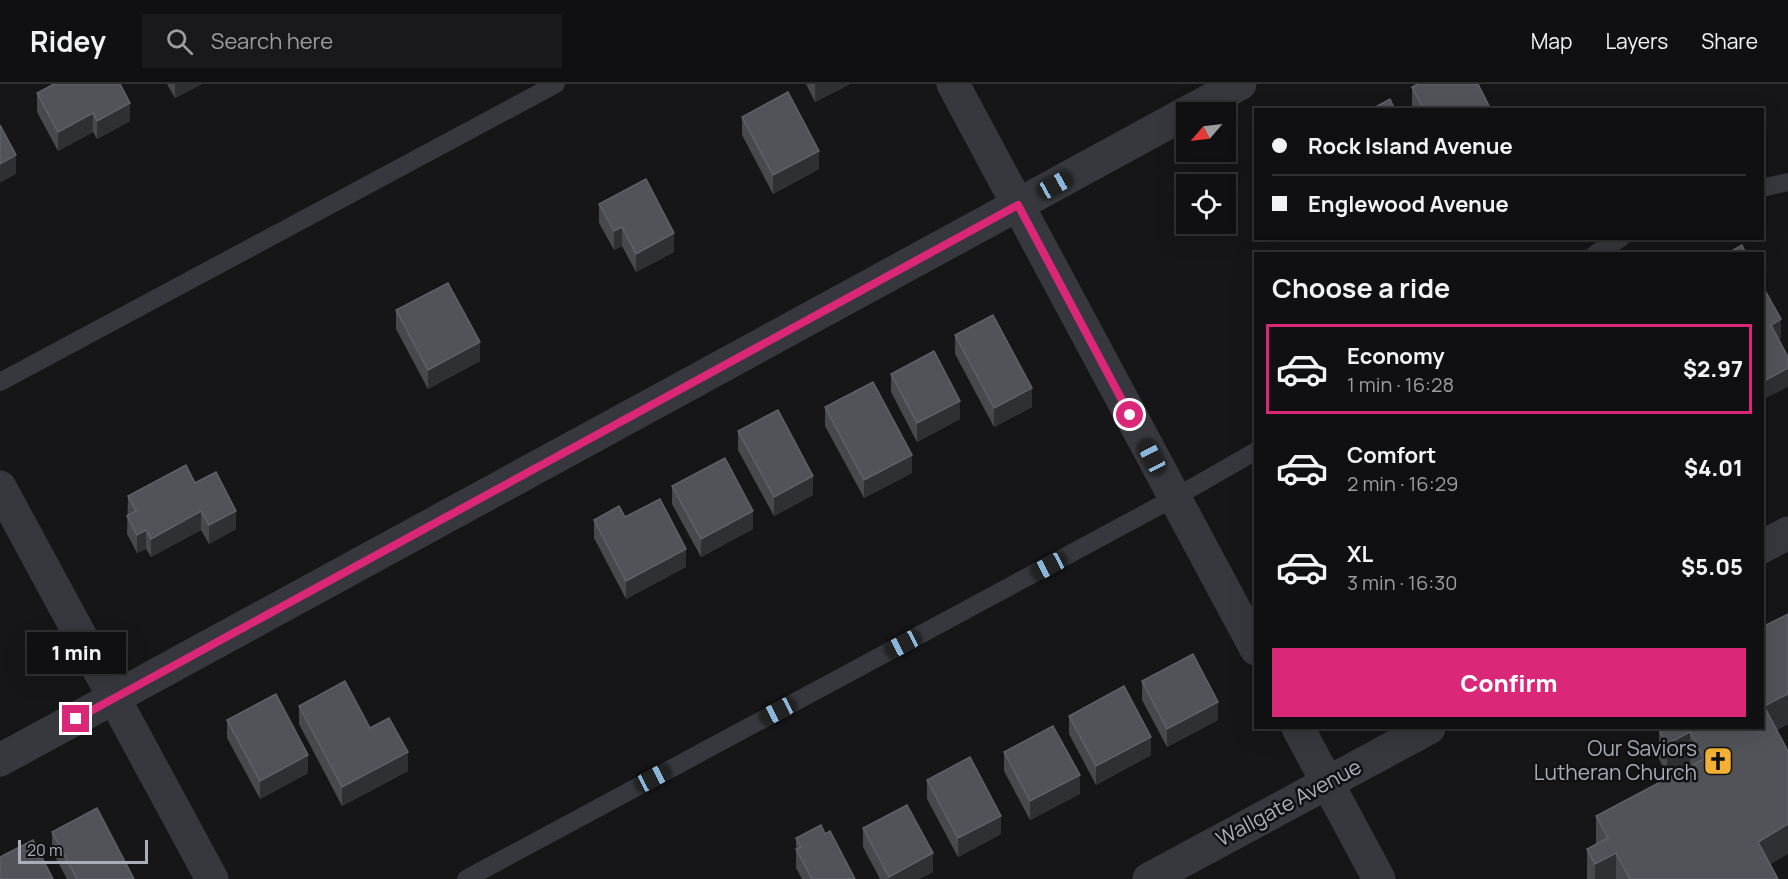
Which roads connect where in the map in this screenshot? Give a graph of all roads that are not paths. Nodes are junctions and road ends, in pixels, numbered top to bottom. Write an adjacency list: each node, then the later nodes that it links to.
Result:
1 (556, 84): 11 (lane)
2 (953, 84): 8 (street)
3 (1240, 84): 4 (street)
4 (1207, 102)
5 (1176, 119): 8 (street)
6 (1788, 182): 7 (lane)
7 (1764, 188)
8 (1018, 205): 14 (street); 18 (street)
9 (1618, 240): 10 (lane)
10 (1598, 252)
11 (0, 382)
12 (1254, 452): 14 (lane)
13 (0, 487): 18 (street)
14 (1174, 498): 17 (street); 24 (lane)
15 (1788, 533): 16 (street)
16 (1764, 545)
17 (1254, 645)
18 (114, 698): 21 (street); 23 (street)
19 (1299, 729): 22 (street)
20 (1427, 729): 22 (street, Wallgate Avenue)
21 (0, 760)
22 (1327, 783): 25 (street, Wallgate Avenue); 26 (street)
23 (212, 879)
24 (466, 879)
25 (1149, 879)
26 (1379, 879)

